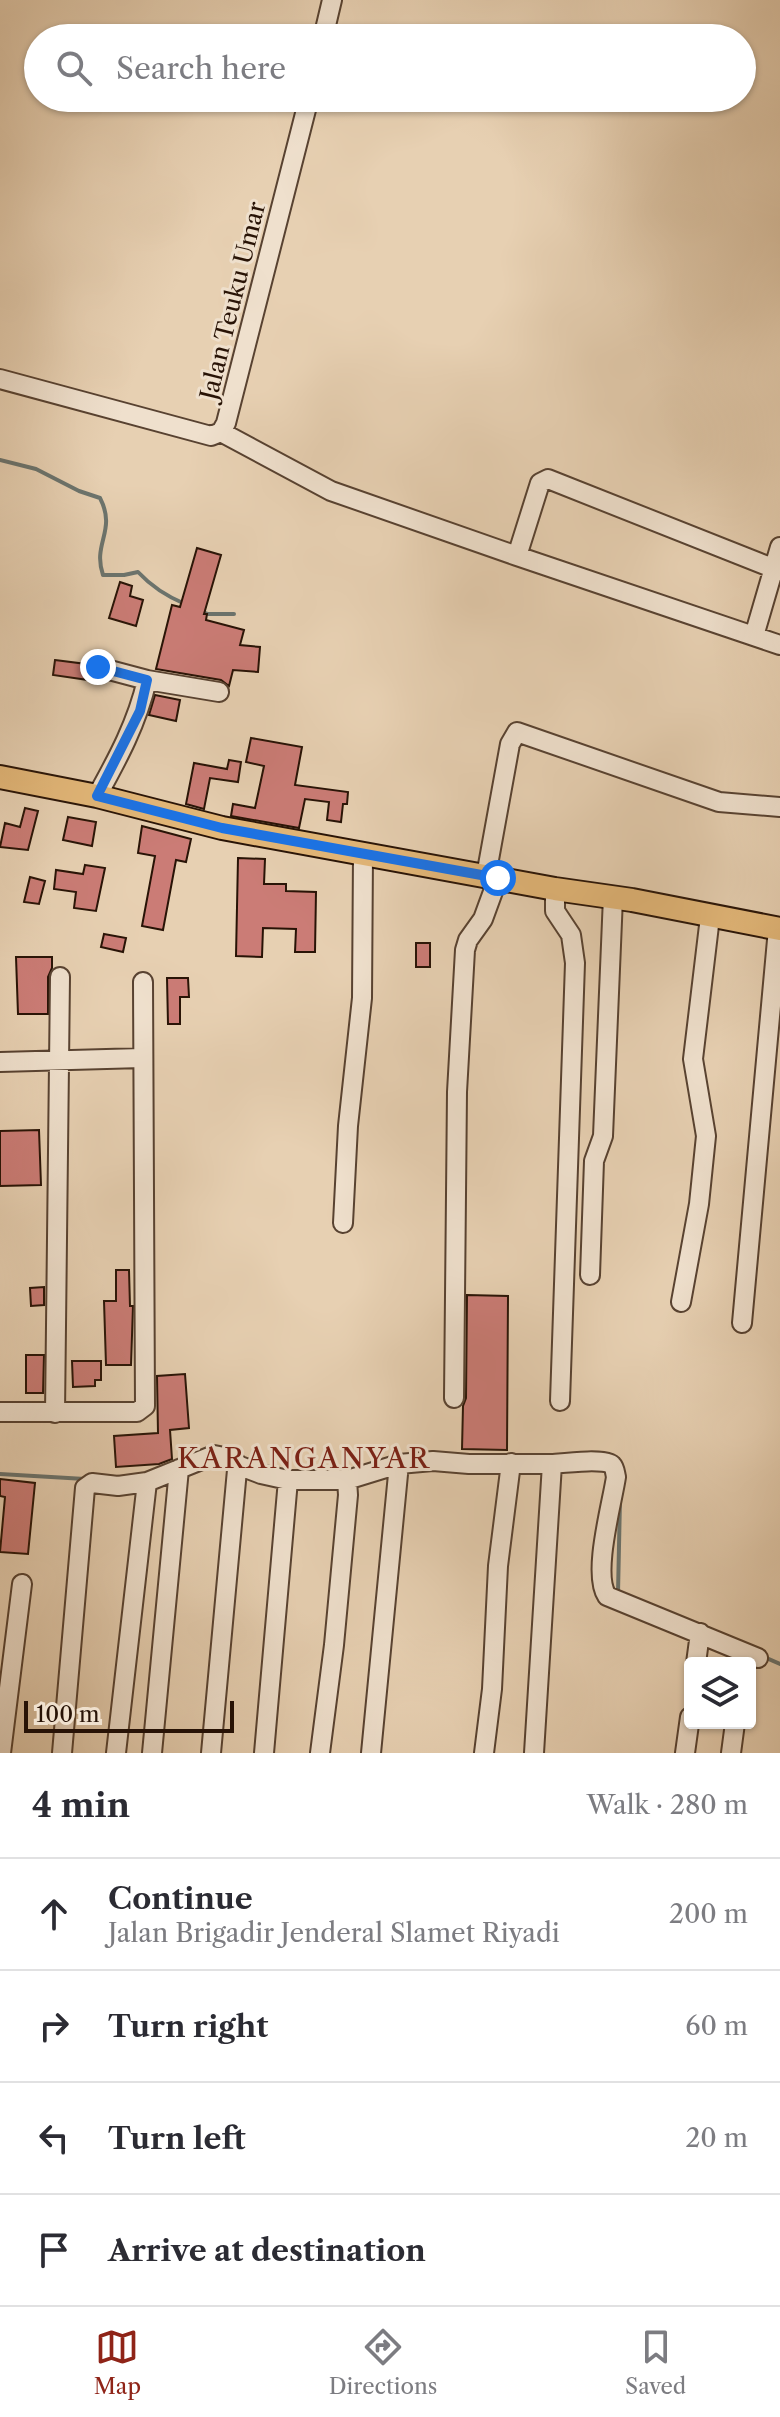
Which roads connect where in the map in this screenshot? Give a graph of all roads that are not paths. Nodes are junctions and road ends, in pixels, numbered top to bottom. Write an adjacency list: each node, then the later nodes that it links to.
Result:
1 (332, 0): 2 (street)
2 (326, 24)
3 (305, 112): 5 (street, Jalan Teuku Umar)
4 (0, 379): 5 (street, Jalan Teuku Umar)
5 (221, 432): 7 (street)
6 (780, 547): 8 (street)
7 (517, 556): 8 (street); 9 (street)
8 (777, 570): 9 (street)
9 (754, 636): 10 (street)
10 (780, 645)
11 (98, 667): 12 (street)
12 (147, 680): 13 (street); 15 (street)
13 (219, 692)
14 (0, 777): 15 (main road)
15 (97, 796): 17 (main road)
16 (780, 807): 18 (street)
17 (363, 855): 18 (main road); 28 (street)
18 (492, 877): 19 (main road); 32 (street)
19 (555, 889): 20 (main road); 33 (street)
20 (613, 897): 21 (main road); 29 (street)
21 (710, 917): 22 (main road); 30 (street)
22 (779, 929): 31 (street)
23 (60, 977): 26 (street)
24 (143, 982): 25 (street)
25 (142, 1058): 26 (street); 35 (street)
26 (58, 1061): 27 (street); 35 (street)
27 (0, 1062)
28 (343, 1223)
29 (590, 1275)
30 (681, 1302)
31 (742, 1323)
32 (454, 1398)
33 (560, 1401)
34 (0, 1412): 35 (street)
35 (55, 1413)
36 (511, 1463): 37 (street); 38 (street); 58 (street)
37 (399, 1464): 42 (street); 57 (street)
38 (552, 1464): 45 (street); 59 (street)
39 (240, 1466): 40 (street); 41 (street); 54 (street)
40 (179, 1469): 43 (street); 53 (street)
41 (288, 1480): 42 (street); 55 (street)
42 (347, 1480): 56 (street)
43 (147, 1482): 51 (street); 52 (street)
44 (22, 1584): 50 (street)
45 (700, 1633): 46 (street); 47 (street)
46 (697, 1657)
47 (746, 1657)
48 (688, 1729): 60 (street)
49 (734, 1729): 61 (street)
50 (1, 1753)
51 (62, 1753)
52 (116, 1753)
53 (152, 1753)
54 (211, 1753)
55 (264, 1753)
56 (320, 1753)
57 (371, 1753)
58 (484, 1753)
59 (534, 1753)
60 (685, 1753)
61 (731, 1753)

